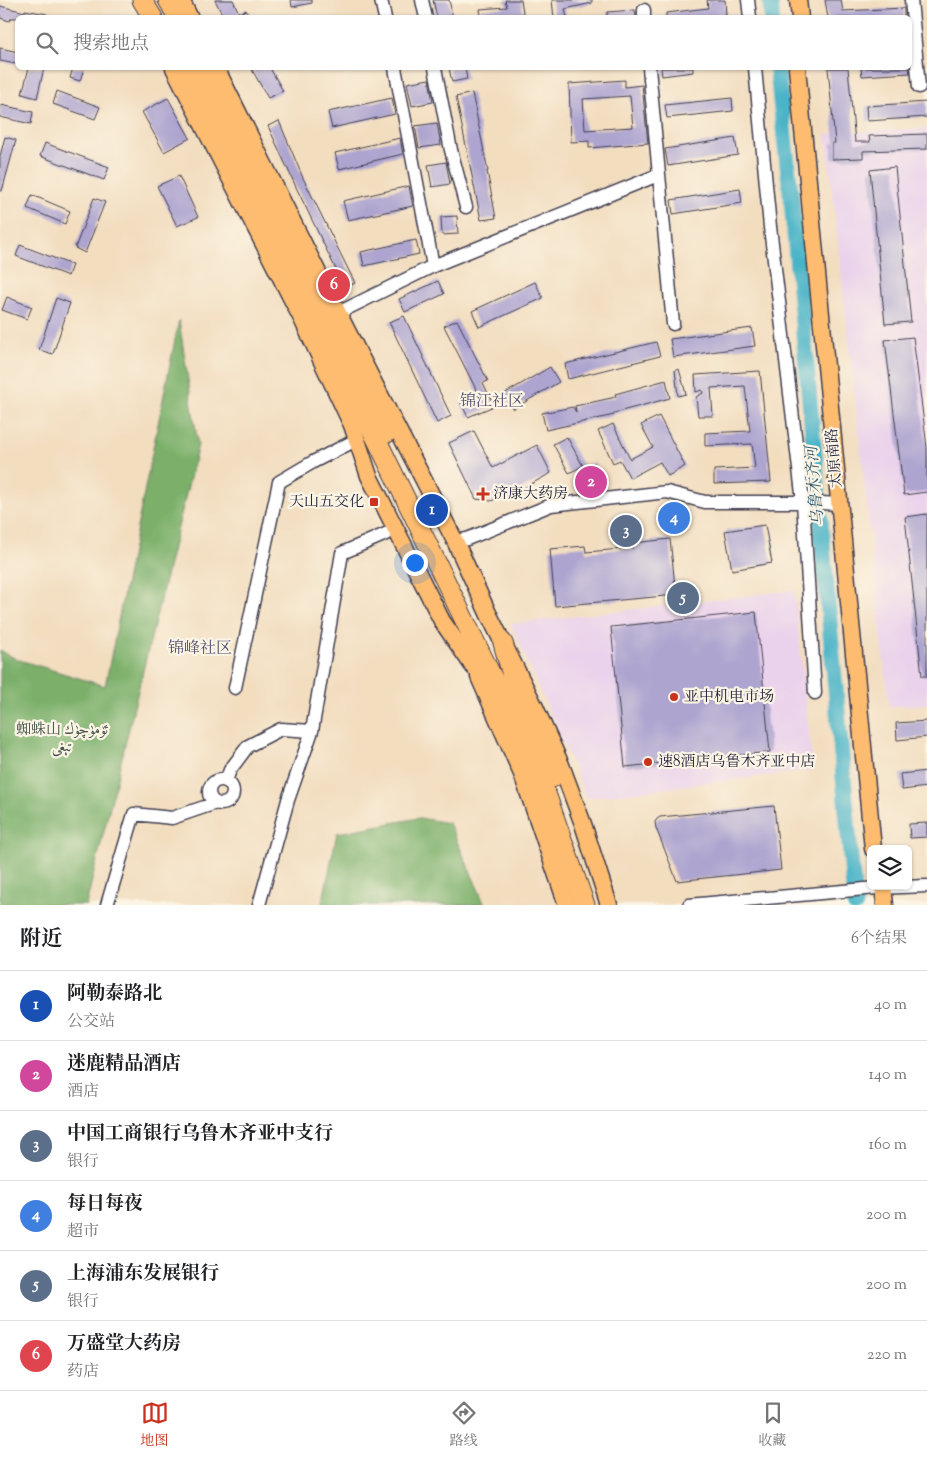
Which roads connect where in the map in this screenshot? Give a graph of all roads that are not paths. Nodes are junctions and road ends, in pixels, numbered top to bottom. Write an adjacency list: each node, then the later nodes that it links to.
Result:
1 (136, 0): 12 (main road)
2 (142, 0): 13 (highway)
3 (154, 0): 14 (highway)
4 (168, 0): 15 (highway)
5 (181, 0): 16 (main road)
6 (381, 0): 17 (street)
7 (422, 0): 18 (street)
8 (748, 0): 19 (street)
9 (791, 0): 20 (main road)
10 (798, 0): 21 (main road)
11 (911, 0): 32 (street)
12 (145, 15)
13 (151, 15)
14 (162, 15)
15 (176, 15)
16 (188, 15)
17 (384, 15)
18 (425, 15)
19 (750, 15)
20 (792, 15)
21 (800, 15)
22 (194, 70): 38 (main road)
23 (194, 70): 46 (highway)
24 (195, 70): 48 (highway)
25 (217, 70): 36 (main road)
26 (395, 70): 35 (street)
27 (435, 70): 34 (street)
28 (649, 70): 33 (street)
29 (755, 70): 39 (street)
30 (797, 70): 40 (main road, 太原南路)
31 (804, 70): 52 (main road)
32 (919, 87)
33 (658, 175): 35 (street); 37 (street)
34 (466, 207)
35 (433, 266): 36 (street)
36 (338, 313): 42 (main road)
37 (673, 324)
38 (358, 439): 41 (main road); 45 (street)
39 (805, 502): 40 (street); 42 (street); 47 (street)
40 (834, 503): 51 (main road, 太原南路)
41 (396, 530): 44 (main road); 49 (street)
42 (455, 541): 43 (main road)
43 (503, 642): 48 (highway); 63 (main road)
44 (474, 666): 46 (main road); 60 (main road)
45 (235, 688)
46 (500, 693): 50 (highway)
47 (815, 693)
48 (520, 704): 50 (highway)
49 (312, 731): 58 (street); 59 (street)
50 (567, 836): 61 (highway); 62 (highway)
51 (873, 845)
52 (880, 845)
53 (927, 886): 54 (street)
54 (912, 887)
55 (867, 889): 64 (street)
56 (877, 890): 65 (main road)
57 (878, 890): 66 (main road)
58 (106, 905)
59 (259, 905)
60 (567, 905)
61 (585, 905)
62 (597, 905)
63 (609, 905)
64 (689, 905)
65 (878, 905)
66 (885, 905)

